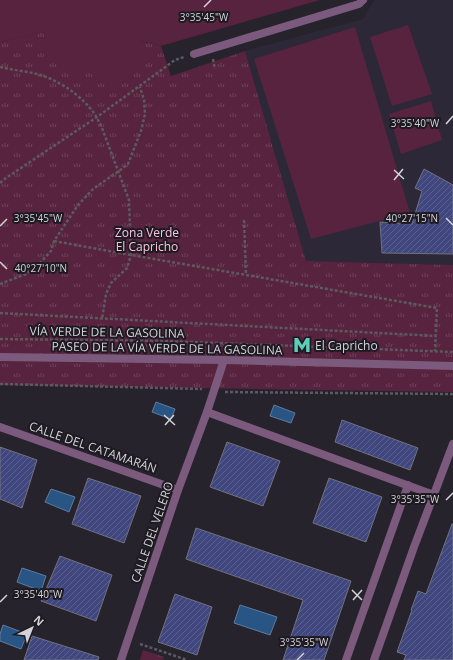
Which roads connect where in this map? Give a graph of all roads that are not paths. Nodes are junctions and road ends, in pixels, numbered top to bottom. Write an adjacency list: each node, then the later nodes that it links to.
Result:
1 (363, 0): 2 (street)
2 (194, 54)
3 (0, 357): 4 (street, PASEO DE LA VÍA VERDE DE LA GASOLINA)
4 (224, 360): 5 (street, PASEO DE LA VÍA VERDE DE LA GASOLINA); 6 (street, CALLE DEL VELERO)
5 (453, 366)
6 (207, 412): 9 (street); 10 (street, CALLE DEL VELERO)
7 (0, 427): 10 (street, CALLE DEL CATAMARÁN)
8 (453, 444): 11 (street)
9 (408, 485): 11 (street); 13 (street)
10 (178, 490): 12 (street, CALLE DEL VELERO)
11 (434, 495): 14 (street)
12 (121, 660)
13 (346, 660)
14 (374, 660)

